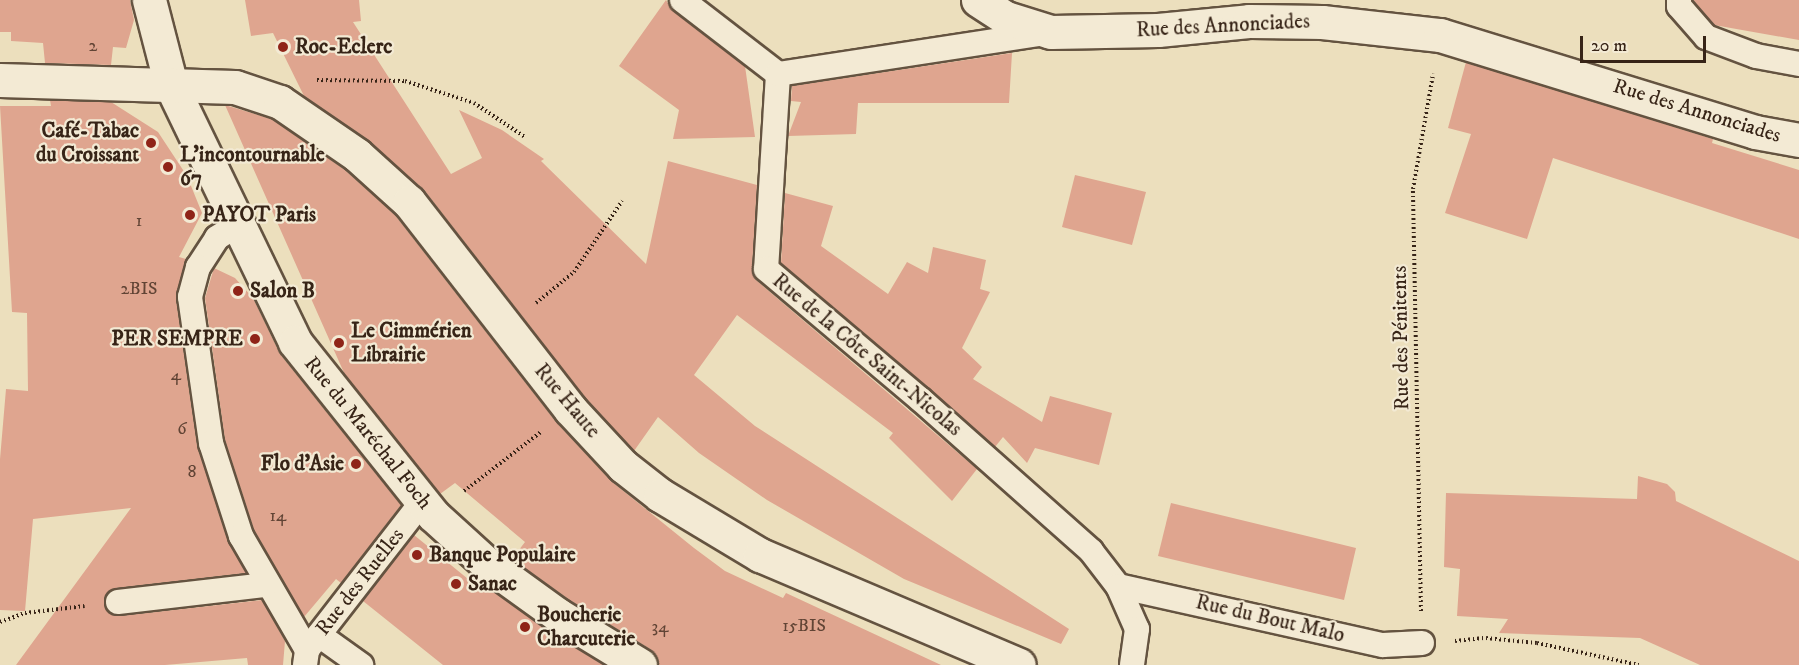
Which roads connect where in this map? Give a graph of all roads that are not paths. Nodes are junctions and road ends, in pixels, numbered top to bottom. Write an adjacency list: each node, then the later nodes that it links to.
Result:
1 (149, 0): 9 (street, Rue du Maréchal Foch)
2 (682, 0): 7 (lane)
3 (978, 0): 5 (street)
4 (1679, 0): 6 (lane)
5 (1051, 32): 7 (lane, Rue des Annonciades); 10 (street, Rue des Annonciades)
6 (1799, 64)
7 (778, 74): 14 (lane, Rue de la Côte Saint-Nicolas)
8 (0, 80): 9 (street, Rue Haute)
9 (171, 85): 11 (street, Rue du Maréchal Foch); 20 (street, Rue Haute)
10 (1799, 140)
11 (239, 224): 12 (street, Rue du Maréchal Foch); 13 (lane)
12 (427, 509): 17 (lane, Rue des Ruelles); 19 (street, Rue du Maréchal Foch)
13 (266, 585): 15 (lane); 17 (lane)
14 (1118, 586): 16 (lane, Rue du Bout Malo); 21 (lane)
15 (118, 602)
16 (1422, 644)
17 (310, 650): 18 (lane)
18 (361, 665)
19 (640, 665)
20 (1019, 665)
21 (1132, 665)

